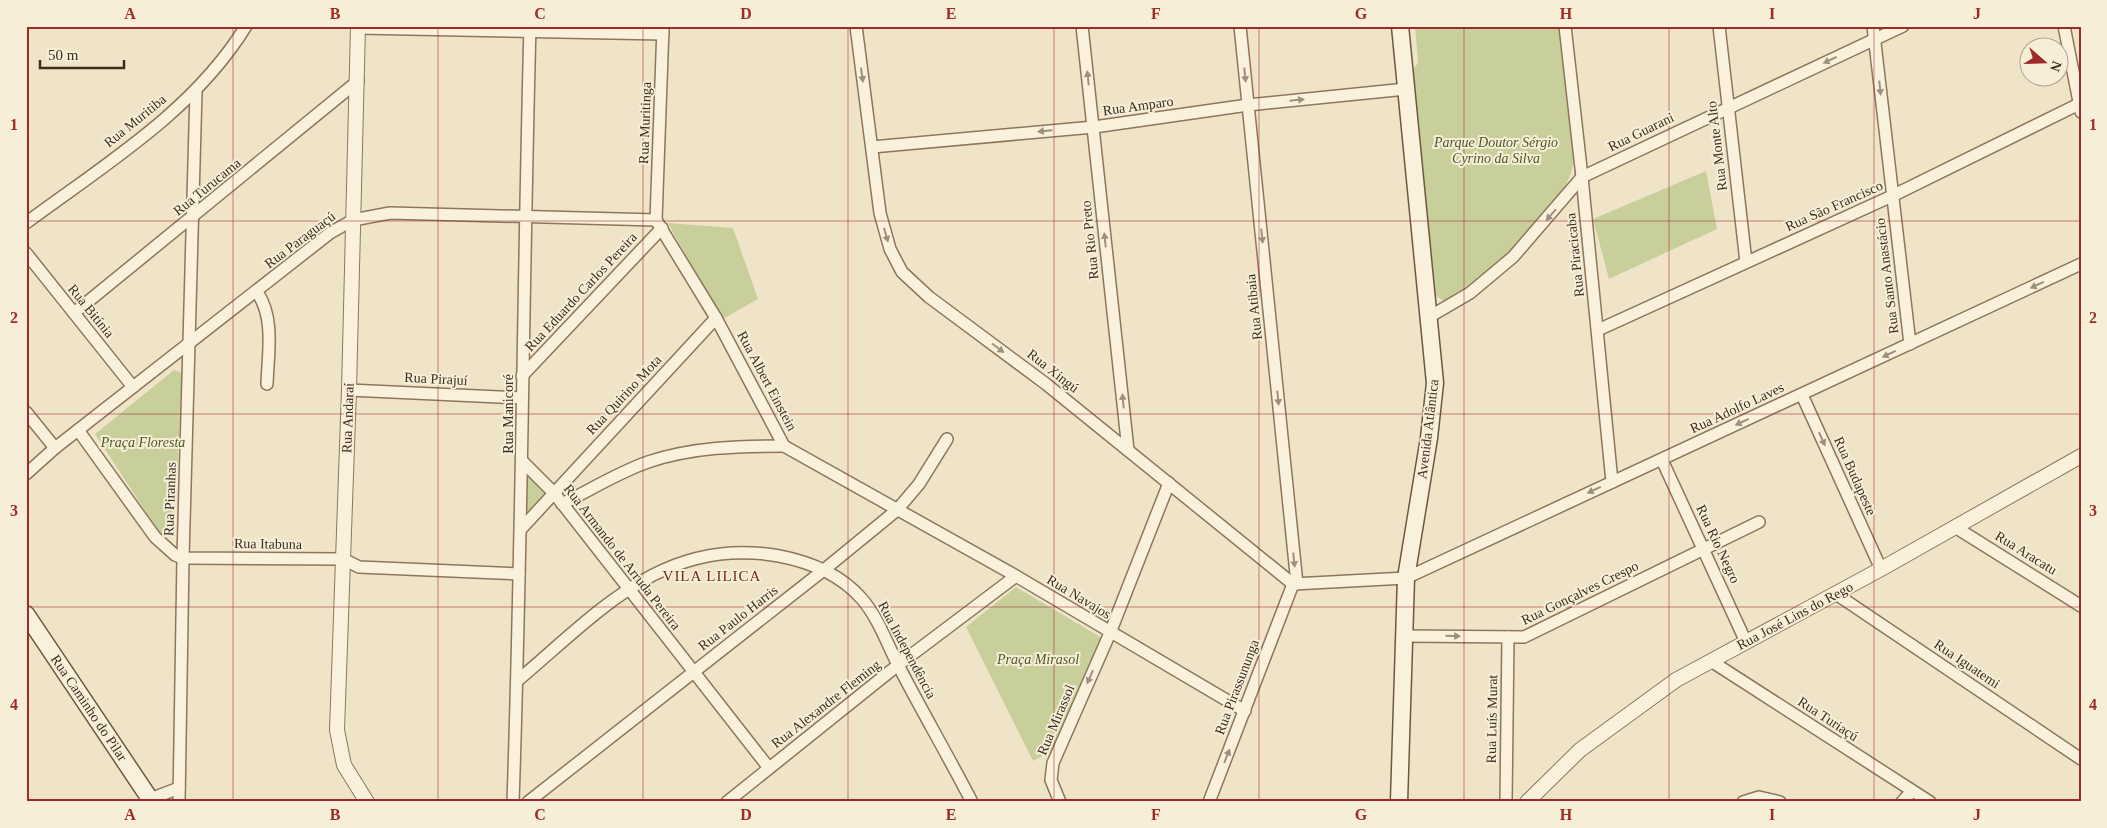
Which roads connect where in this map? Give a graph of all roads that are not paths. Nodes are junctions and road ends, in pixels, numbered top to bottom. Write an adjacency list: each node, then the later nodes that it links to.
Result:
1 (246, 26): 17 (street, Rua Muritiba)
2 (856, 26): 22 (street, Rua Xingú, one-way to 22)
3 (1082, 26): 21 (street, Rua Rio Preto, one-way to 3)
4 (1240, 26): 18 (street, Rua Atibaia, one-way to 18)
5 (1400, 26): 16 (main road, Avenida Atlântica)
6 (1565, 26): 23 (street, Rua Piracicaba)
7 (1719, 26): 19 (street, Rua Monte Alto)
8 (1873, 26): 14 (street, Rua Santo Anastácio)
9 (1903, 26): 14 (street, Rua Guarani)
10 (2064, 26): 20 (street)
11 (358, 27): 12 (street); 15 (street, Rua Andaraí)
12 (530, 28): 13 (street); 26 (street, Rua Manicoré)
13 (663, 30): 29 (street, Rua Muritinga)
14 (1875, 40): 19 (street, Rua Guarani, one-way to 19); 24 (street, Rua Santo Anastácio, one-way to 24)
15 (358, 82): 25 (street, Rua Turucama); 27 (street, Rua Andaraí)
16 (1406, 89): 18 (street, Rua Amparo, one-way to 16); 35 (main road, Avenida Atlântica)
17 (196, 91): 25 (street, Rua Piranhas); 28 (street, Rua Muritiba)
18 (1248, 105): 21 (street, Rua Amparo); 72 (street, Rua Atibaia, one-way to 72)
19 (1728, 108): 23 (street, Rua Guarani); 31 (street, Rua Monte Alto)
20 (2080, 108): 24 (street, Rua São Francisco)
21 (1094, 127): 22 (street, Rua Amparo, one-way to 22); 51 (street, Rua Rio Preto, one-way to 21)
22 (872, 147): 51 (street, Rua Xingú, one-way to 51)
23 (1582, 177): 35 (street, Rua Guarani, one-way to 35); 37 (street, Rua Piracicaba)
24 (1892, 196): 31 (street, Rua São Francisco); 38 (street, Rua Santo Anastácio)
25 (193, 218): 34 (street, Rua Turucama); 39 (street, Rua Piranhas)
26 (525, 218): 27 (street, Rua Paraguaçú); 29 (street, Rua Paraguaçú); 40 (street, Rua Manicoré)
27 (354, 220): 33 (street, Rua Paraguaçú); 43 (street, Rua Andaraí)
28 (26, 223)
29 (659, 224): 36 (street, Rua Albert Einstein); 40 (street, Rua Eduardo Carlos Pereira)
30 (26, 253): 34 (street, Rua Bitínia)
31 (1746, 262): 37 (street, Rua São Francisco)
32 (2081, 264): 38 (street, Rua Adolfo Laves, one-way to 38)
33 (257, 292): 39 (street, Rua Paraguaçú); 41 (street)
34 (74, 313): 42 (street, Rua Bitínia)
35 (1429, 317): 71 (main road, Avenida Atlântica)
36 (716, 318): 49 (street, Rua Albert Einstein); 58 (street, Rua Quirino Mota)
37 (1598, 330): 56 (street, Rua Piracicaba)
38 (1910, 344): 44 (street, Rua Adolfo Laves, one-way to 44)
39 (190, 345): 42 (street, Rua Paraguaçú); 65 (street, Rua Piranhas)
40 (522, 376): 45 (street, Rua Manicoré)
41 (267, 384)
42 (134, 386): 47 (street, Rua Paraguaçú)
43 (349, 390): 45 (street, Rua Pirajuí); 66 (street, Rua Andaraí)
44 (1802, 395): 53 (street, Rua Adolfo Laves, one-way to 53); 68 (street, Rua Budapeste, one-way to 68)
45 (522, 398): 54 (street, Rua Manicoré)
46 (26, 412): 50 (street)
47 (78, 430): 50 (street, Rua Paraguaçú); 65 (street)
48 (946, 439): 60 (street, Rua Paulo Harris)
49 (784, 446): 59 (street); 60 (street, Rua Albert Einstein)
50 (55, 448): 55 (street, Rua Paraguaçú)
51 (1128, 450): 57 (street, Rua Xingú)
52 (2081, 456): 62 (street, Rua José Lins do Rego)
53 (1662, 460): 56 (street, Rua Adolfo Laves); 64 (street, Rua Rio Negro)
54 (523, 462): 58 (street, Rua Armando de Arruda Pereira); 63 (street, Rua Manicoré)
55 (26, 474)
56 (1612, 482): 71 (street, Rua Adolfo Laves, one-way to 71)
57 (1169, 484): 72 (street, Rua Xingú); 77 (street, Rua Mirassol)
58 (554, 493): 59 (street, Rua Armando de Arruda Pereira); 63 (street, Rua Quirino Mota)
59 (562, 504): 73 (street, Rua Armando de Arruda Pereira)
60 (897, 510): 67 (street, Rua Paulo Harris); 70 (street, Rua Navajos)
61 (1759, 522): 64 (street, Rua Gonçalves Crespo)
62 (1954, 526): 68 (street, Rua José Lins do Rego); 75 (street, Rua Aracatu)
63 (521, 529): 69 (street, Rua Manicoré)
64 (1704, 549): 79 (street, Rua Gonçalves Crespo); 80 (street, Rua Rio Negro)
65 (183, 558): 66 (street, Rua Itabuna); 88 (street, Rua Piranhas)
66 (343, 560): 69 (street, Rua Itabuna); 92 (street, Rua Andaraí)
67 (825, 570): 73 (street, Rua Independência); 82 (street, Rua Independência); 83 (street, Rua Paulo Harris)
68 (1881, 570): 74 (street, Rua José Lins do Rego)
69 (518, 574): 84 (street, Rua Manicoré)
70 (1016, 576): 77 (street, Rua Navajos); 82 (street, Rua Alexandre Fleming)
71 (1406, 578): 72 (street); 78 (main road, Avenida Atlântica)
72 (1295, 584): 85 (street, Rua Pirassununga)
73 (629, 587): 83 (street, Rua Armando de Arruda Pereira); 84 (street, Rua Independência)
74 (1836, 594): 80 (street, Rua José Lins do Rego); 86 (street, Rua Iguatemi)
75 (2081, 606)
76 (26, 614): 90 (main road, Rua Caminho do Pilar)
77 (1110, 633): 85 (street, Rua Navajos); 97 (street, Rua Mirassol, one-way to 97)
78 (1404, 636): 79 (street, Rua Gonçalves Crespo, one-way to 79); 99 (main road, Avenida Atlântica)
79 (1508, 637): 100 (street, Rua Luís Murat)
80 (1746, 642): 81 (street, Rua José Lins do Rego)
81 (1711, 661): 89 (street, Rua Turiaçú); 101 (street, Rua José Lins do Rego)
82 (898, 666): 87 (street, Rua Alexandre Fleming); 96 (street, Rua Independência)
83 (692, 673): 87 (street, Rua Armando de Arruda Pereira); 94 (street, Rua Paulo Harris)
84 (517, 681): 93 (street, Rua Manicoré)
85 (1245, 711): 98 (street, Rua Pirassununga, one-way to 85)
86 (2081, 759)
87 (769, 768): 95 (street, Rua Alexandre Fleming)
88 (179, 788): 90 (street); 91 (street, Rua Piranhas)
89 (1912, 791): 104 (street); 105 (street, Rua Turiaçú)
90 (151, 800)
91 (179, 802)
92 (366, 802)
93 (513, 802)
94 (528, 802)
95 (727, 802)
96 (972, 802)
97 (1060, 802)
98 (1209, 802)
99 (1399, 802)
100 (1506, 802)
101 (1527, 802)
102 (1743, 802): 103 (street)
103 (1780, 802)
104 (1902, 802)
105 (1930, 802)

